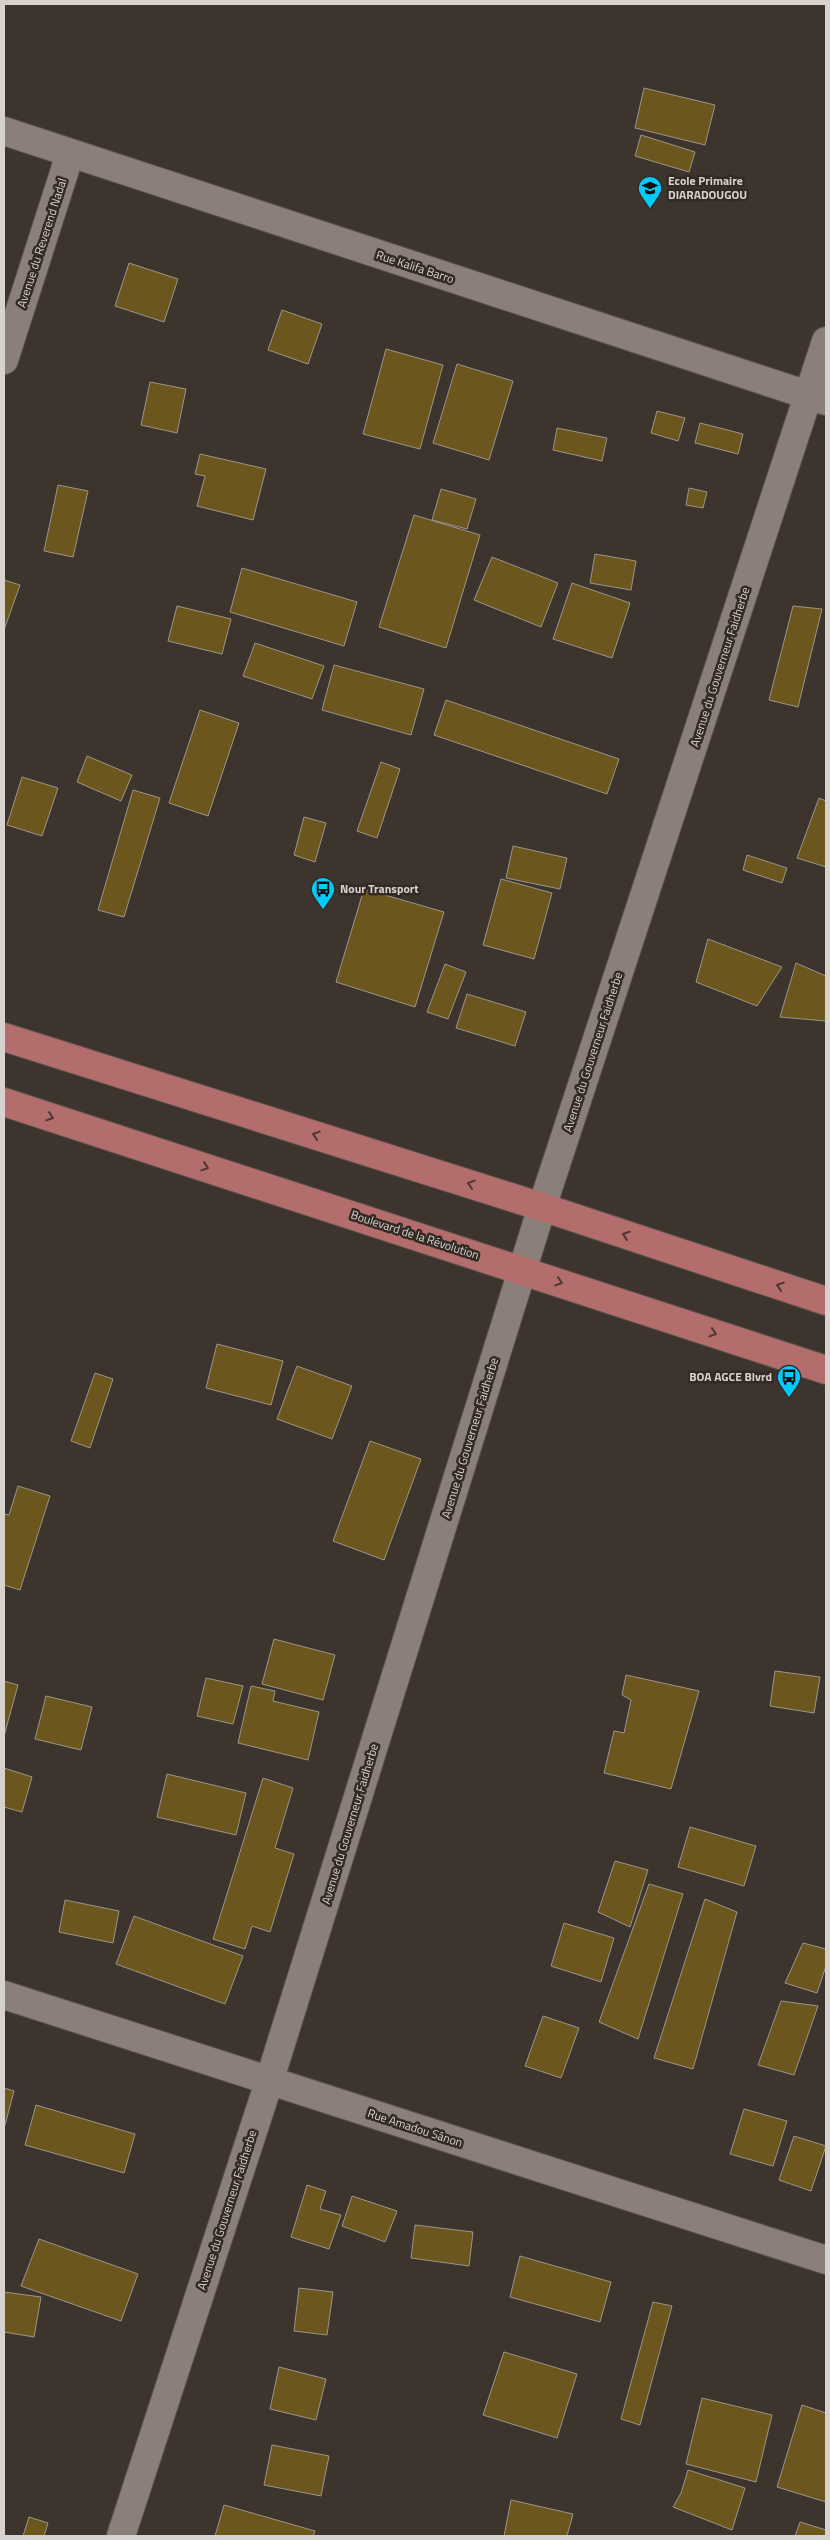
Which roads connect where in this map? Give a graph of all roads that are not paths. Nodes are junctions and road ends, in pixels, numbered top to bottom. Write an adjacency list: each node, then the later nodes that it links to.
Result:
1 (4, 131): 2 (street, Rue Kalifa Barro)
2 (70, 154): 4 (street, Avenue du Reverend Nadal); 5 (street, Rue Kalifa Barro)
3 (826, 341): 5 (street, Avenue du Gouverneur Faidherbe)
4 (4, 360)
5 (818, 398): 8 (street, Avenue du Gouverneur Faidherbe)
6 (4, 1036): 8 (main road, one-way to 6)
7 (4, 1102): 9 (main road, Boulevard de la Révolution, one-way to 9)
8 (542, 1207): 9 (street, Avenue du Gouverneur Faidherbe); 10 (main road, one-way to 8)
9 (522, 1270): 11 (main road, Boulevard de la Révolution, one-way to 11); 13 (street, Avenue du Gouverneur Faidherbe)
10 (826, 1301)
11 (826, 1370)
12 (4, 1995): 13 (street, Rue Amadou Sânon)
13 (269, 2082): 14 (street, Rue Amadou Sânon); 15 (street, Avenue du Gouverneur Faidherbe)
14 (826, 2260)
15 (121, 2536)

